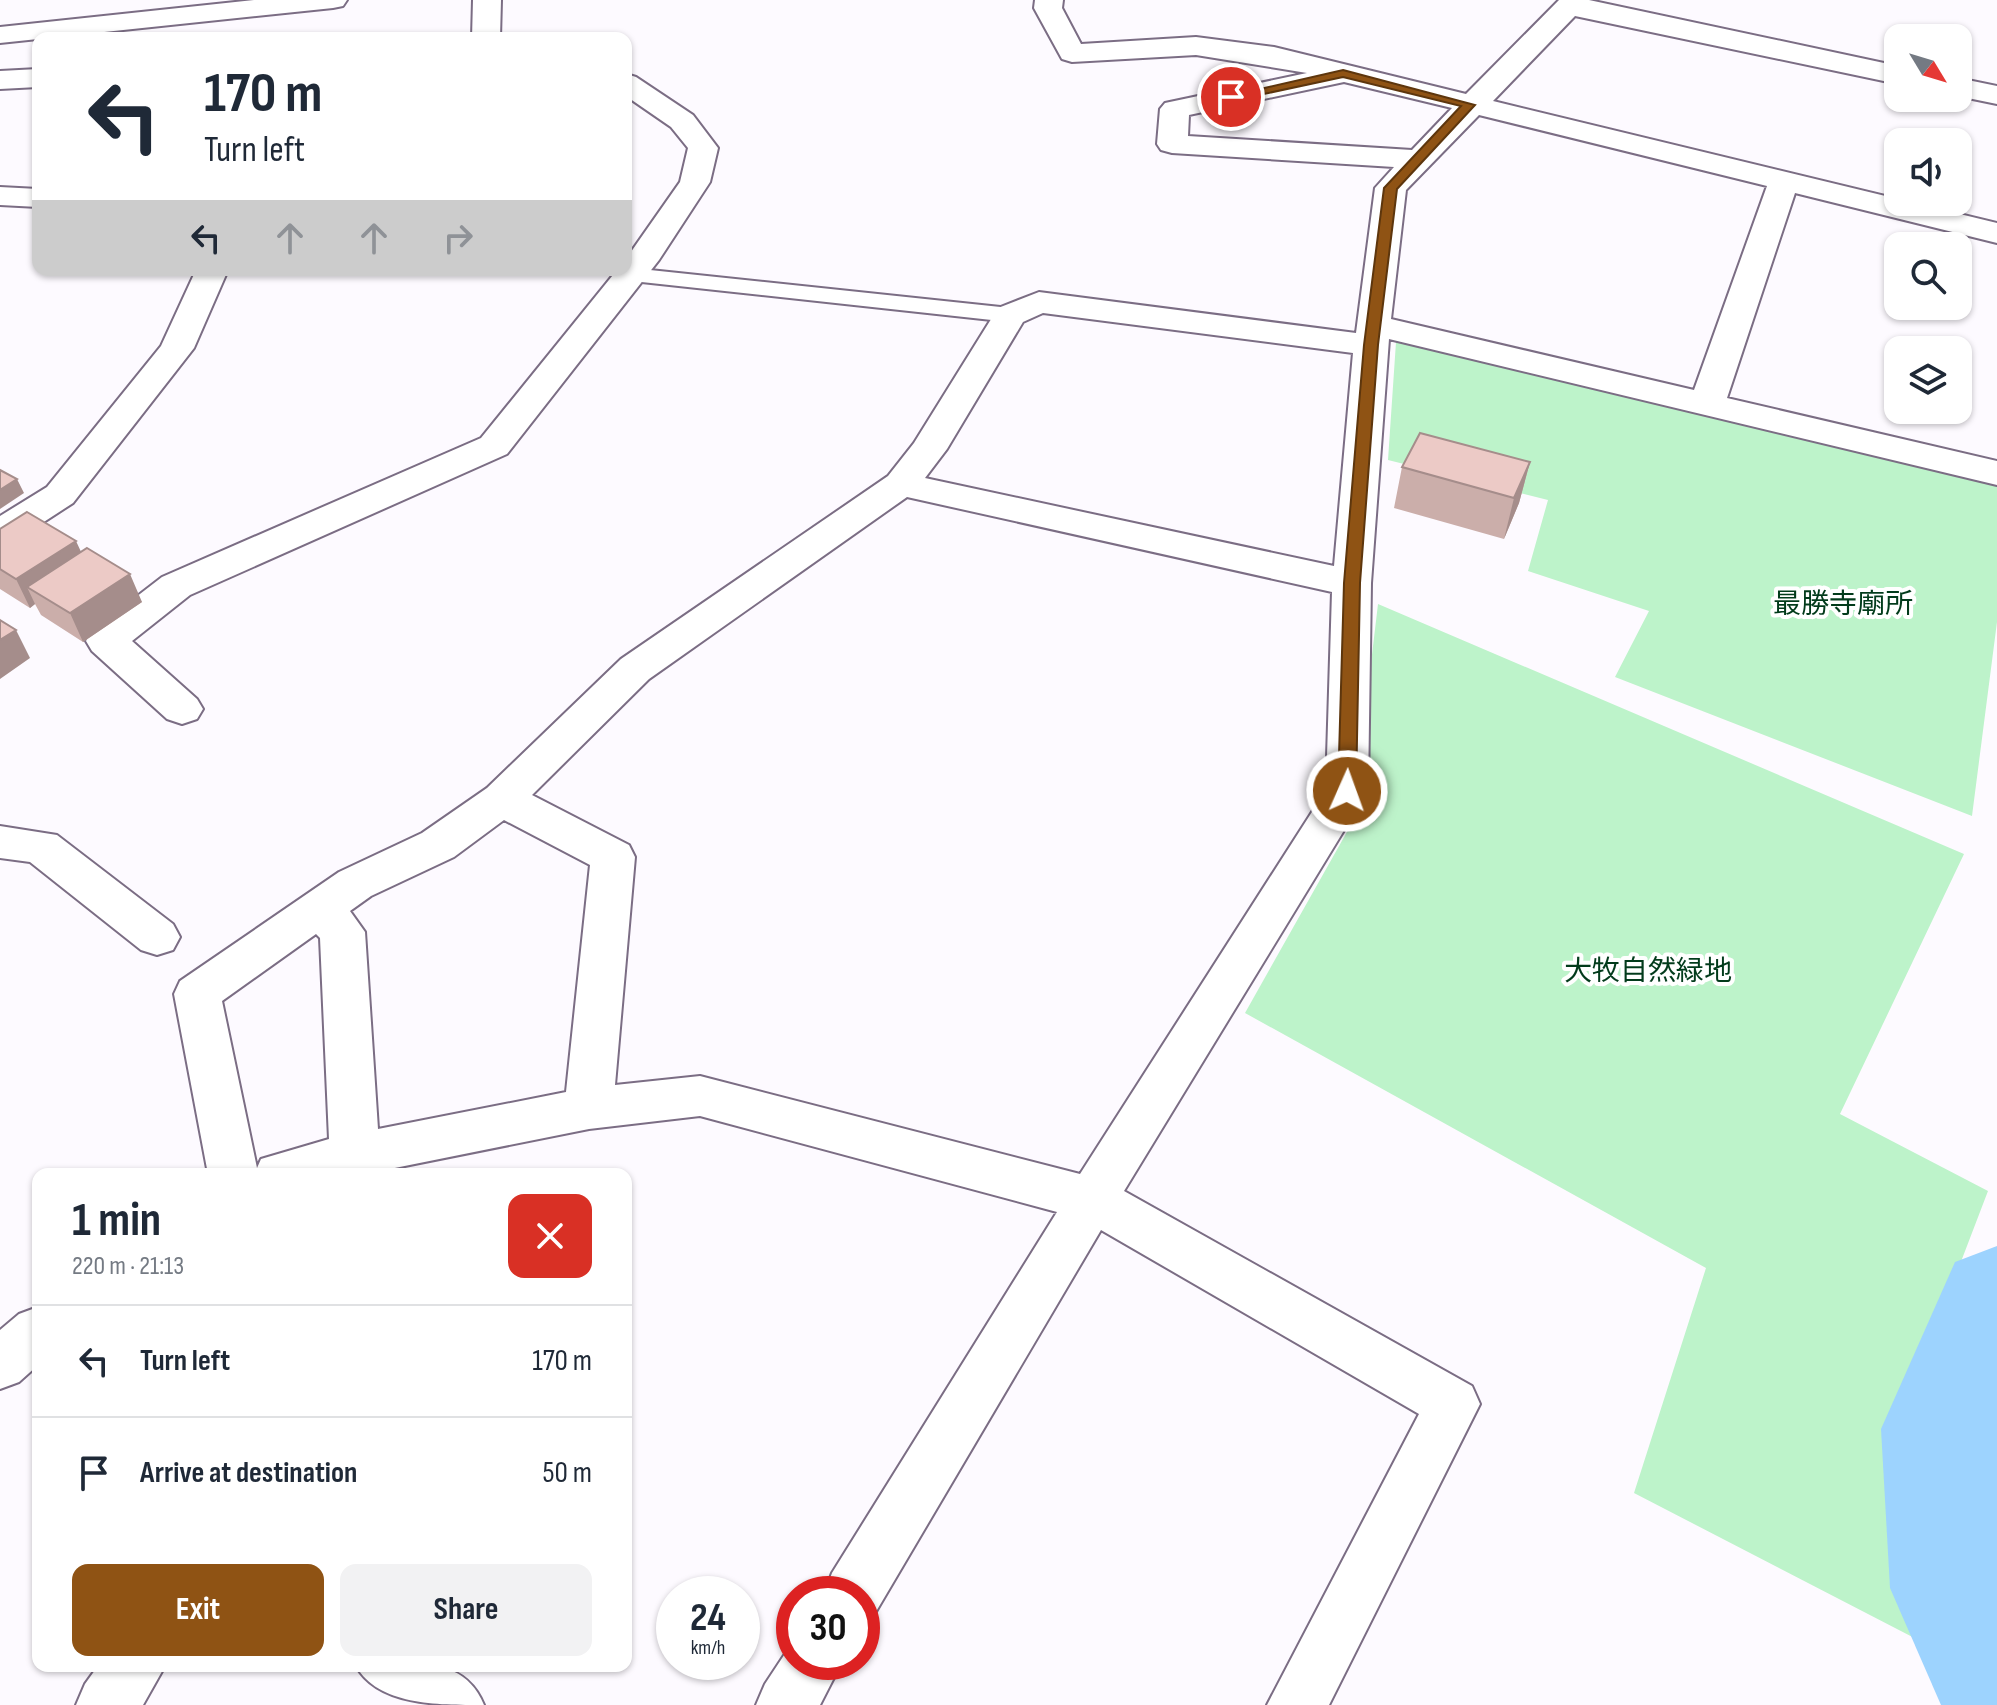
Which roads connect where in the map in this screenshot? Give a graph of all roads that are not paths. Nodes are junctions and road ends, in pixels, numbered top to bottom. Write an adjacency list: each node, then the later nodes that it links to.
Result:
1 (333, 0): 6 (street)
2 (487, 0): 5 (street)
3 (1049, 0): 8 (street)
4 (1571, 3): 7 (street); 14 (street)
5 (486, 32)
6 (0, 35)
7 (1884, 72)
8 (1343, 73): 14 (street); 15 (street)
9 (32, 78): 10 (street)
10 (0, 80)
11 (632, 87): 20 (street)
12 (1972, 90): 13 (street)
13 (1997, 95)
14 (1469, 105): 15 (street); 16 (street)
15 (1417, 159): 25 (street)
16 (1784, 181): 19 (street); 26 (street)
17 (0, 196): 18 (street)
18 (32, 198)
19 (1994, 222)
20 (632, 274)
21 (632, 275): 24 (lane)
22 (209, 276): 29 (street)
23 (630, 276): 31 (street)
24 (1010, 315): 25 (street); 28 (street)
25 (1372, 335): 26 (street); 30 (street)
26 (1707, 404): 27 (street)
27 (1997, 473)
28 (901, 484): 30 (street); 32 (street)
29 (0, 533)
30 (1352, 583): 40 (street)
31 (182, 709)
32 (502, 799): 34 (street); 36 (street)
33 (0, 842): 35 (street)
34 (320, 909): 37 (street); 38 (street)
35 (157, 937)
36 (589, 1108): 37 (street); 40 (street)
37 (355, 1154): 39 (street)
38 (232, 1168)
39 (302, 1168)
40 (1092, 1199): 43 (street); 50 (street)
41 (32, 1336): 42 (street)
42 (0, 1364)
43 (864, 1576)
44 (131, 1672): 47 (street)
45 (396, 1672): 48 (street)
46 (801, 1680): 49 (street)
47 (106, 1705)
48 (454, 1705)
49 (786, 1705)
50 (1297, 1705)

